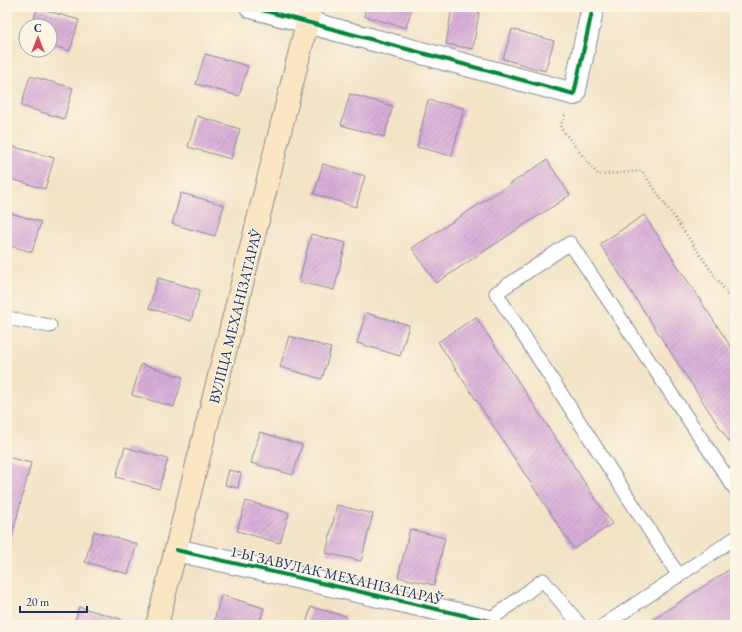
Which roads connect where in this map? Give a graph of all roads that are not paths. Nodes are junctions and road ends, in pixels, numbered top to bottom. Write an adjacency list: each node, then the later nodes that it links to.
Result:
1 (251, 7): 3 (street)
2 (594, 7): 3 (street)
3 (309, 14): 8 (main road, ВУЛІЦА МЕХАНІЗАТАРАЎ)
4 (7, 318): 5 (lane)
5 (50, 326)
6 (735, 488): 9 (lane)
7 (735, 538): 9 (lane)
8 (176, 550): 10 (street, 1-Ы ЗАВУЛАК МЕХАНІЗАТАРАЎ); 11 (main road, ВУЛІЦА МЕХАНІЗАТАРАЎ)
9 (679, 576): 13 (lane)
10 (490, 623): 12 (lane)
11 (157, 625)
12 (580, 625)
13 (604, 625)

